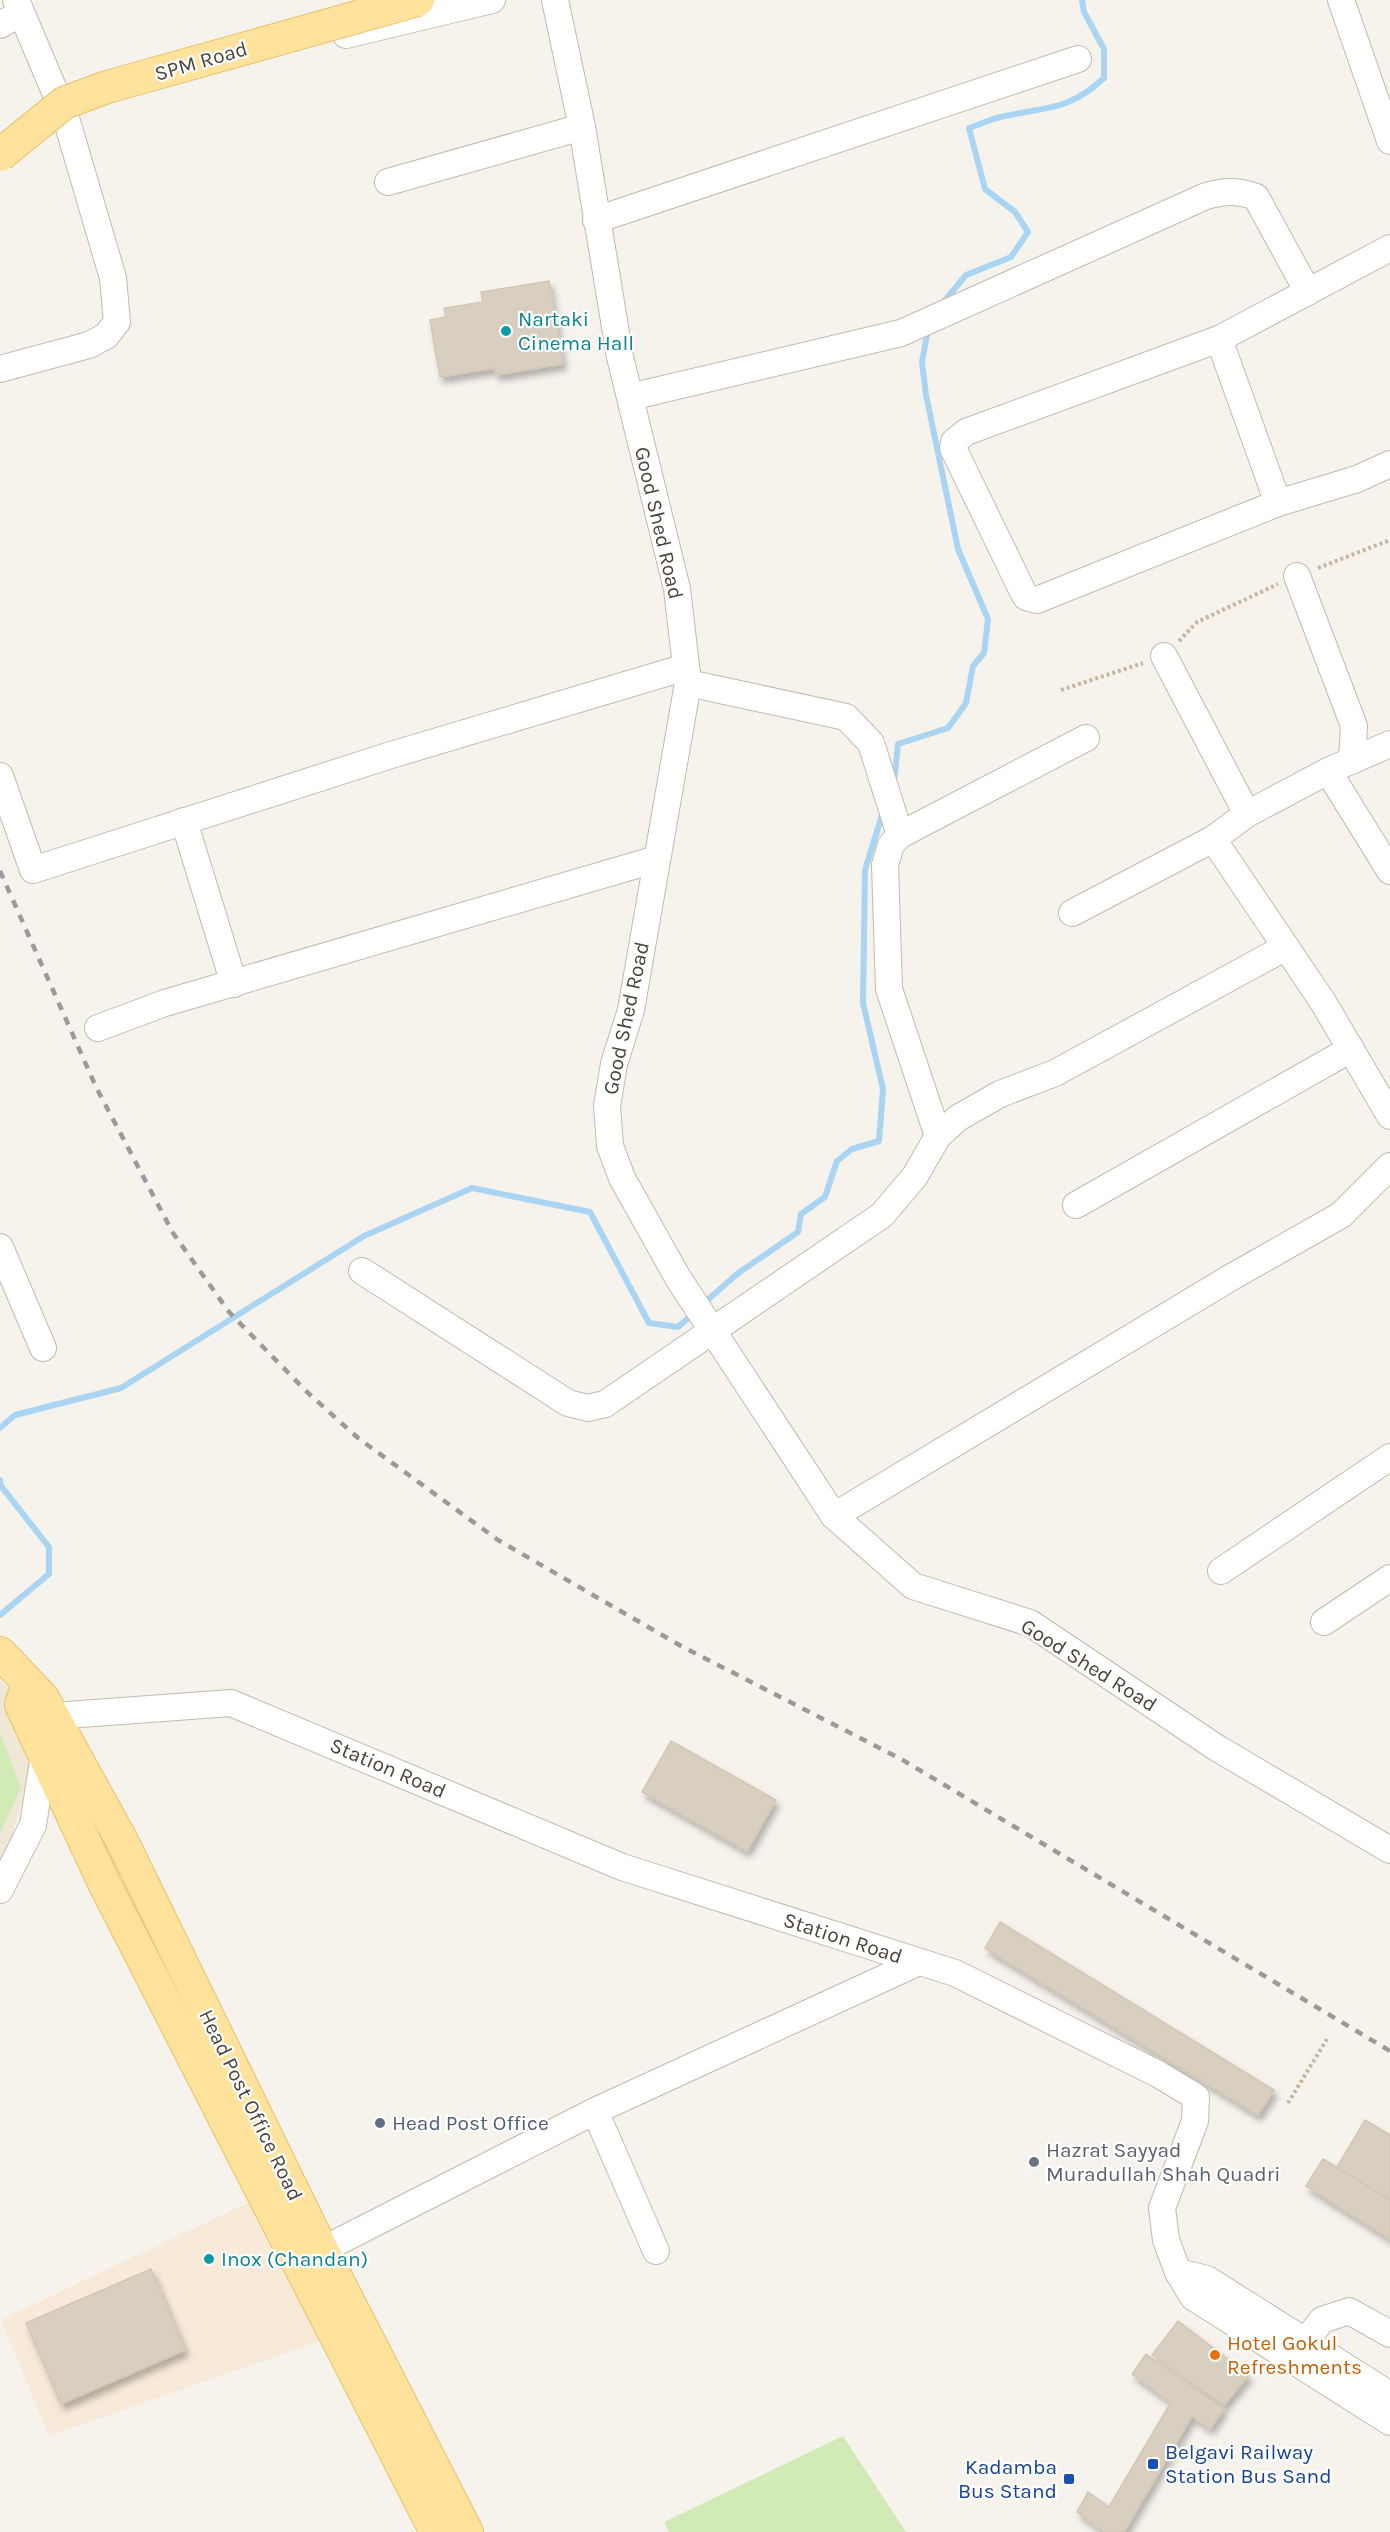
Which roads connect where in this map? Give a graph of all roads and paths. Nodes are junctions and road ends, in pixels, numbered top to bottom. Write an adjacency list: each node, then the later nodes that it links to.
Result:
1 (361, 0): 8 (street)
2 (418, 0): 13 (main road, SPM Road, bridge)
3 (492, 0): 9 (street)
4 (555, 0): 10 (street, Good Shed Road)
5 (1341, 0): 12 (street)
6 (12, 13): 8 (street)
7 (1078, 59): 16 (street)
8 (56, 94): 9 (street); 11 (street)
9 (66, 118): 14 (street); 20 (street)
10 (582, 127): 15 (street); 16 (street, Good Shed Road)
11 (0, 135)
12 (1390, 141)
13 (0, 155)
14 (0, 168)
15 (388, 182)
16 (596, 220): 21 (street, Good Shed Road)
17 (1390, 248): 18 (street)
18 (1308, 292): 19 (street); 21 (street)
19 (1219, 339): 23 (street); 23 (street)
20 (0, 369)
21 (630, 397): 27 (street, Good Shed Road)
22 (1390, 464): 23 (street)
23 (1278, 503)
24 (1390, 540): 25 (path)
25 (1297, 576): 26 (path); 31 (street)
26 (1164, 656): 28 (path); 34 (street)
27 (687, 675): 35 (street); 36 (street); 38 (street, Good Shed Road)
28 (1061, 690)
29 (1086, 738): 36 (street)
30 (1390, 744): 31 (street)
31 (1352, 760): 32 (street)
32 (1328, 771): 34 (street); 39 (street)
33 (0, 776): 35 (street)
34 (1247, 814): 37 (street)
35 (184, 821): 42 (street)
36 (900, 834): 46 (street)
37 (1213, 839): 40 (street); 41 (street)
38 (657, 859): 42 (street); 51 (street, Good Shed Road)
39 (1390, 871)
40 (1072, 913)
41 (1286, 947): 44 (street); 46 (street)
42 (234, 984): 43 (street)
43 (98, 1028)
44 (1351, 1050): 45 (street); 48 (street)
45 (1390, 1116)
46 (938, 1136): 51 (street)
47 (1390, 1166): 54 (street)
48 (1076, 1205)
49 (0, 1247): 52 (street)
50 (362, 1271): 51 (street)
51 (701, 1315): 54 (street, Good Shed Road)
52 (43, 1348)
53 (1390, 1457): 55 (street)
54 (834, 1516): 62 (street, Good Shed Road)
55 (1221, 1571)
56 (1390, 1578): 57 (street)
57 (1324, 1622)
58 (0, 1653): 59 (main road, Head Post Office Road)
59 (28, 1683): 60 (main road, Head Post Office Road); 61 (main road, Head Post Office Road)
60 (54, 1716): 61 (street); 64 (street, Station Road); 68 (main road, Head Post Office Road)
61 (44, 1755): 63 (street); 74 (main road, Head Post Office Road)
62 (1390, 1850)
63 (0, 1890)
64 (919, 1962): 67 (street); 71 (street, Station Road)
65 (1327, 2039): 66 (path)
66 (1288, 2103)
67 (595, 2111): 68 (street); 69 (street)
68 (322, 2250): 75 (main road, Head Post Office Road)
69 (656, 2251)
70 (1390, 2334): 71 (street)
71 (1298, 2352): 72 (street); 73 (street, Station Road)
72 (1390, 2395)
73 (1390, 2422)
74 (436, 2532)
75 (467, 2532)

